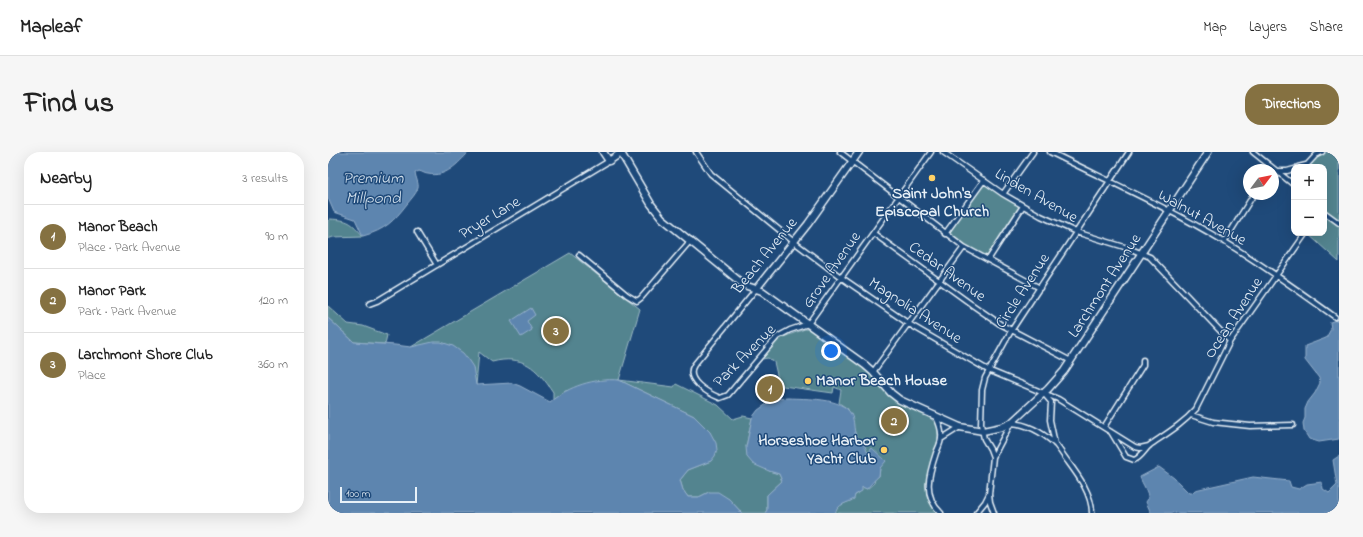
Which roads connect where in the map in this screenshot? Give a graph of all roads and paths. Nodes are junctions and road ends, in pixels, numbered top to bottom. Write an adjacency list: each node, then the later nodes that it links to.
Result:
1 (603, 152): 14 (street)
2 (696, 152): 37 (street, Magnolia Avenue)
3 (840, 152): 15 (street)
4 (859, 152): 15 (street, Beach Avenue)
5 (931, 152): 25 (street, Grove Avenue)
6 (943, 152): 21 (street, Linden Avenue)
7 (1032, 152): 24 (street)
8 (1050, 152): 22 (street, Walnut Avenue)
9 (1129, 152): 22 (street, Circle Avenue)
10 (1208, 152): 28 (street, Larchmont Avenue)
11 (1253, 152): 16 (street)
12 (1322, 152): 17 (street)
13 (623, 153): 14 (street, Pryer Lane); 36 (street)
14 (609, 161): 43 (street, Pryer Lane)
15 (853, 162): 25 (street); 37 (street, Beach Avenue)
16 (1266, 164)
17 (1307, 164)
18 (1291, 170): 19 (street)
19 (1279, 171)
20 (1279, 173): 23 (street)
21 (984, 180): 24 (street, Linden Avenue); 34 (street)
22 (1110, 182): 28 (street, Walnut Avenue); 32 (street, Circle Avenue)
23 (1291, 183)
24 (1003, 194): 27 (street, Linden Avenue)
25 (899, 197): 33 (street, Grove Avenue); 34 (street)
26 (1250, 200): 38 (street)
27 (1023, 206): 32 (street, Linden Avenue); 42 (street)
28 (1169, 212): 38 (street, Walnut Avenue); 40 (street, Larchmont Avenue)
29 (1327, 214): 30 (street)
30 (1339, 223)
31 (417, 232): 43 (street)
32 (1076, 232): 40 (street, Linden Avenue); 47 (street, Circle Avenue)
33 (873, 233): 45 (street, Grove Avenue); 46 (street, Cedar Avenue)
34 (945, 234): 39 (street)
35 (1304, 236): 44 (street, Ocean Avenue)
36 (691, 240): 41 (street); 48 (street)
37 (794, 242): 45 (street, Magnolia Avenue); 48 (street, Beach Avenue)
38 (1224, 242): 44 (street, Walnut Avenue)
39 (964, 247): 42 (street); 46 (street)
40 (1141, 253): 54 (street, Linden Avenue); 56 (street, Larchmont Avenue)
41 (579, 255)
42 (988, 260): 47 (street)
43 (437, 265): 49 (street, Pryer Lane)
44 (1276, 275): 50 (street, Walnut Avenue); 54 (street, Ocean Avenue)
45 (842, 278): 51 (street, Grove Avenue); 52 (street, Magnolia Avenue)
46 (939, 282): 52 (street); 53 (street, Cedar Avenue)
47 (1040, 288): 53 (street, Circle Avenue)
48 (756, 289): 51 (street); 59 (street, Beach Avenue)
49 (369, 304)
50 (1335, 317)
51 (808, 324): 58 (street); 59 (street, Park Avenue)
52 (909, 324): 57 (street, Magnolia Avenue); 58 (street)
53 (1011, 331): 56 (street, Cedar Avenue); 57 (street, Circle Avenue)
54 (1230, 341): 61 (street, Ocean Avenue)
55 (1143, 360): 66 (street)
56 (1071, 362): 60 (street, Larchmont Avenue)
57 (988, 370): 60 (street, Magnolia Avenue); 67 (street, Circle Avenue)
58 (873, 372): 62 (street)
59 (692, 375)
60 (1044, 393): 63 (street, Larchmont Avenue); 66 (street, Magnolia Avenue); 70 (street)
61 (1191, 414): 64 (street); 71 (street, Ocean Avenue)
62 (936, 417): 65 (street); 69 (street)
63 (1011, 423): 67 (street); 70 (street); 72 (street)
64 (1293, 425)
65 (960, 427): 67 (street); 69 (street)
66 (1104, 427): 68 (street, Magnolia Avenue)
67 (983, 431): 72 (street, Circle Avenue)
68 (1110, 432): 71 (street, Magnolia Avenue); 71 (street, Ocean Avenue)
69 (942, 439): 74 (street)
70 (1055, 444): 77 (street)
71 (1149, 446)
72 (993, 457): 73 (street)
73 (989, 494): 75 (street); 76 (street)
74 (941, 513)
75 (976, 513)
76 (994, 513)
77 (1092, 513)

